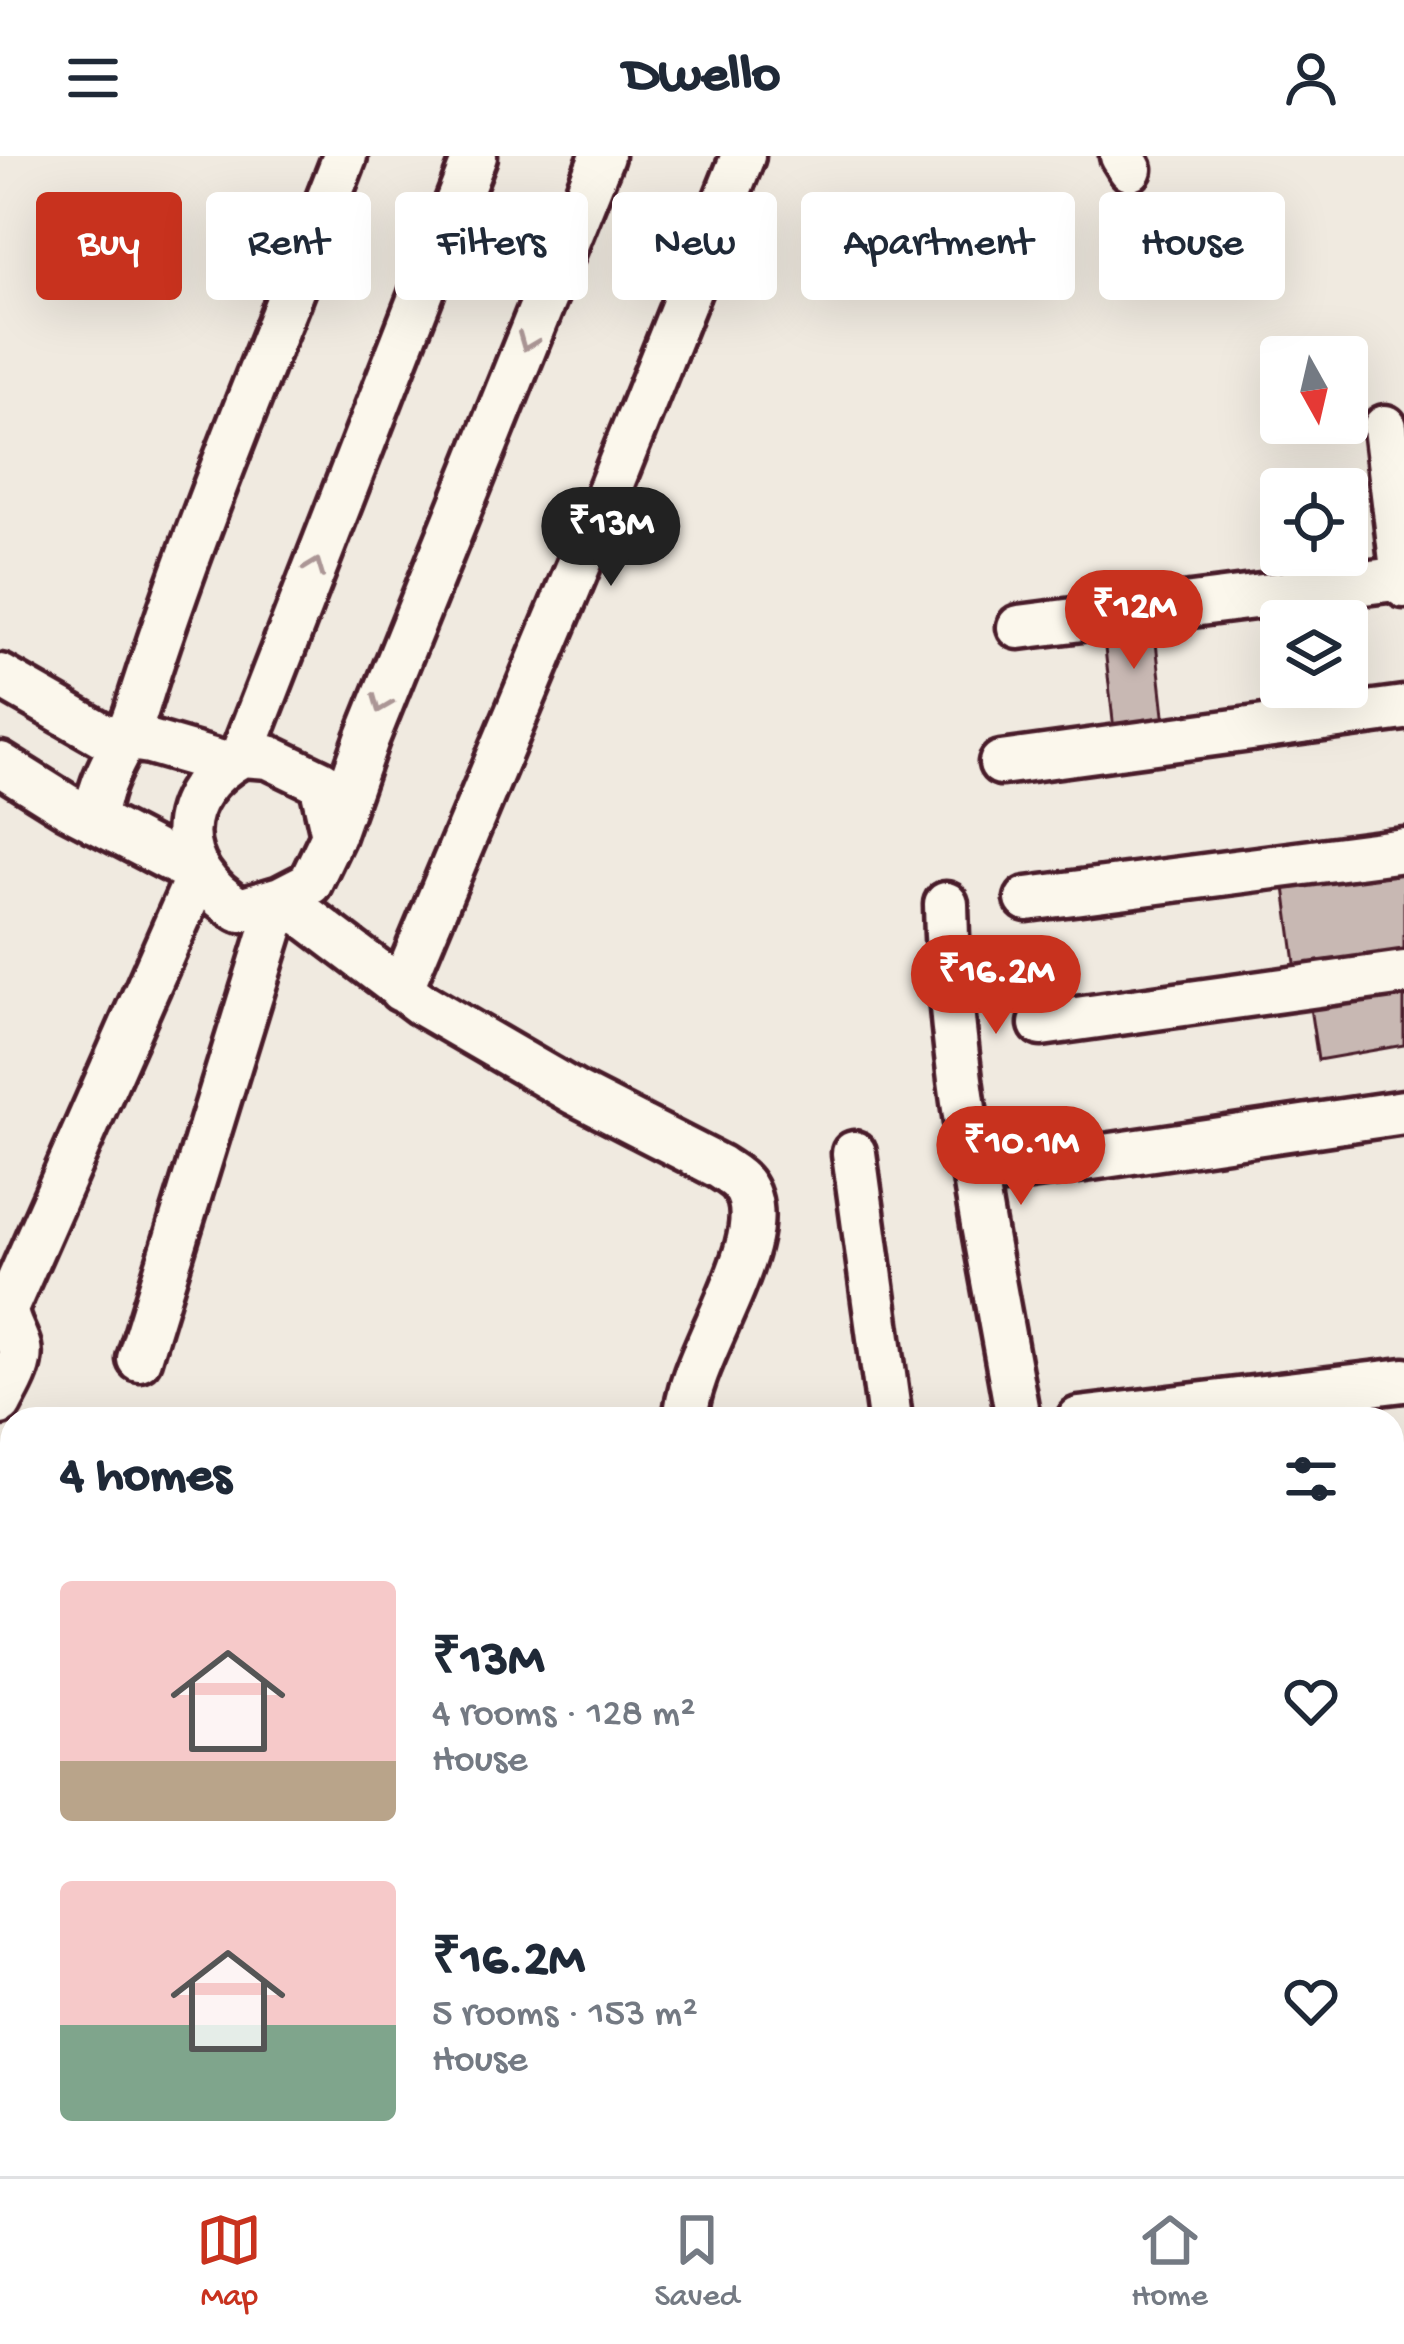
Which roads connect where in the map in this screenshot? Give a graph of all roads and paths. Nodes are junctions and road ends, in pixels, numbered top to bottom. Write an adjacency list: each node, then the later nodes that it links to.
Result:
1 (345, 156): 10 (street)
2 (476, 156): 11 (street, one-way to 2)
3 (602, 156): 15 (street, one-way to 15)
4 (742, 156): 22 (street)
5 (1385, 427): 6 (street)
6 (1404, 582): 7 (street)
7 (1019, 627)
8 (0, 676): 10 (street)
9 (1404, 708): 12 (street)
10 (127, 740): 11 (street); 14 (street)
11 (234, 759): 15 (street); 17 (street)
12 (1001, 763)
13 (0, 764): 14 (street)
14 (95, 821): 17 (street)
15 (333, 835): 18 (street)
16 (1404, 850): 19 (street)
17 (197, 874): 18 (street); 29 (street)
18 (281, 898): 22 (street); 27 (street)
19 (1027, 899)
20 (946, 904): 26 (street)
21 (1404, 973): 23 (street)
22 (401, 990): 30 (street)
23 (1041, 1024)
24 (1404, 1112): 26 (street)
25 (854, 1153): 31 (street)
26 (976, 1174): 32 (street)
27 (139, 1359)
28 (1404, 1380): 33 (street)
29 (0, 1403)
30 (688, 1407)
31 (888, 1407)
32 (1016, 1407)
33 (1179, 1407)

